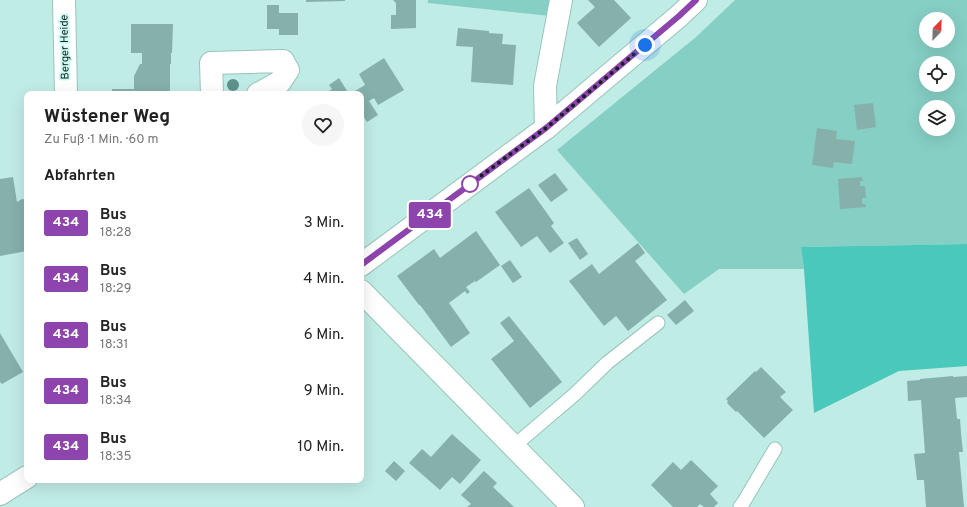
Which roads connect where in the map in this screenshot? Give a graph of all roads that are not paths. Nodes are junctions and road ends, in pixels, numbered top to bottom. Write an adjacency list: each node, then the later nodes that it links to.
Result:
1 (64, 0): 4 (street, Berger Heide)
2 (561, 0): 7 (street)
3 (696, 0): 7 (street)
4 (66, 91)
5 (212, 91): 6 (street)
6 (264, 91)
7 (546, 128): 8 (street)
8 (364, 263)
9 (364, 294): 11 (street)
10 (658, 323): 11 (lane)
11 (514, 446): 15 (street)
12 (775, 449): 16 (lane)
13 (24, 479): 14 (street)
14 (0, 494)
15 (573, 507)
16 (740, 507)

